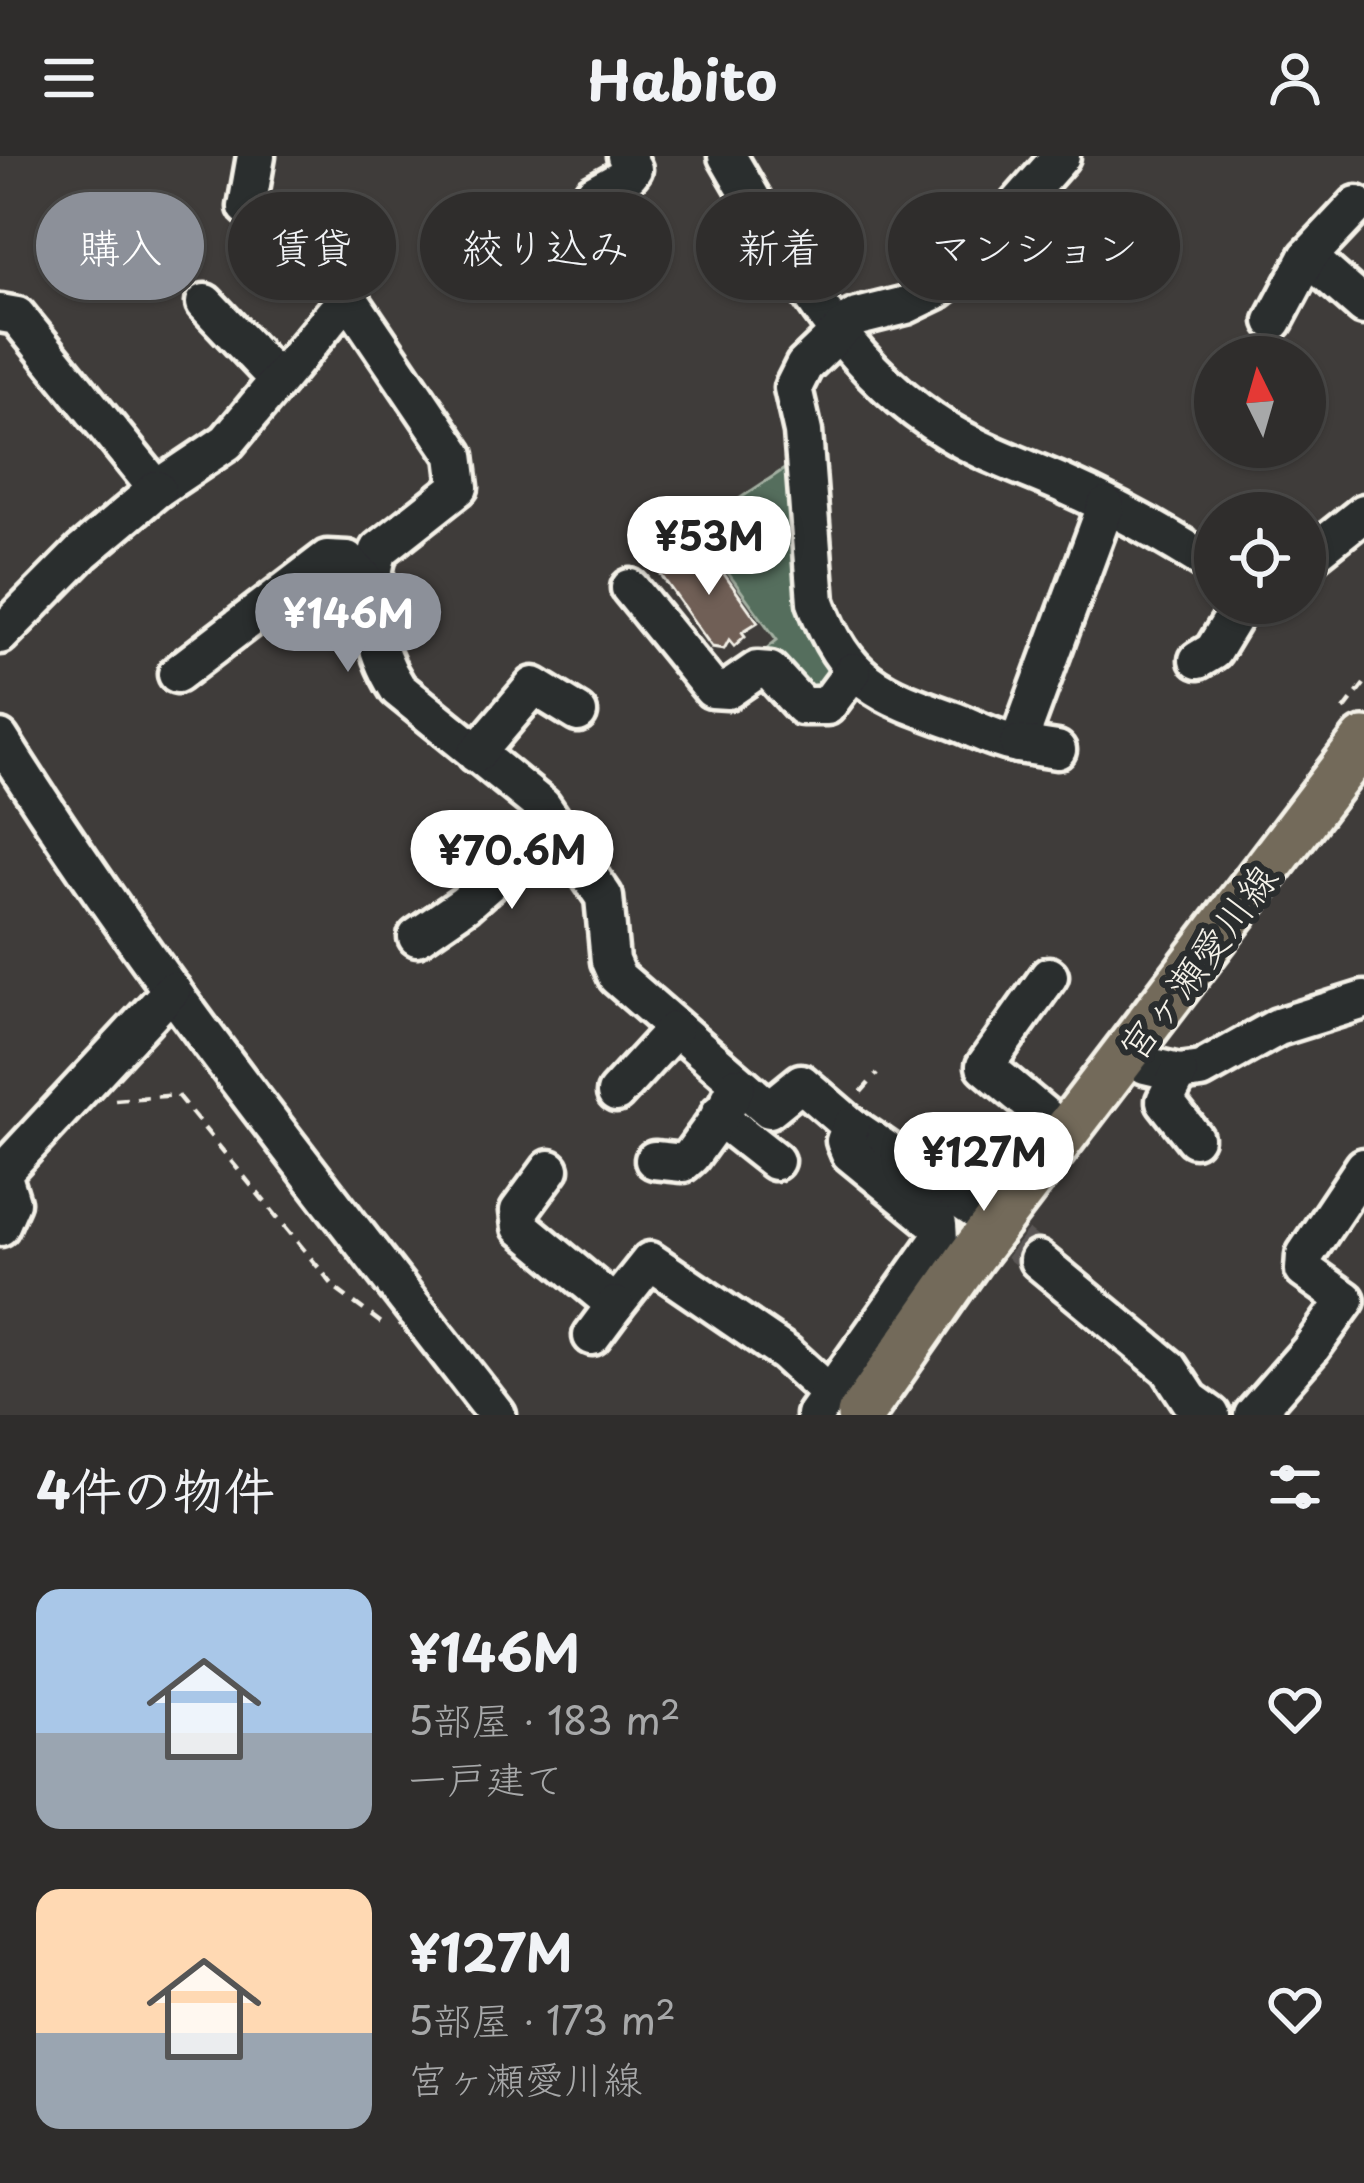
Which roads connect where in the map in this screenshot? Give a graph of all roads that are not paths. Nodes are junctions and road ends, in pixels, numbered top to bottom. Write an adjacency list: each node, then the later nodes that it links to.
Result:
1 (256, 156): 5 (street)
2 (1060, 156): 15 (street)
3 (740, 161): 15 (street)
4 (629, 162): 6 (street)
5 (250, 192)
6 (595, 192)
7 (1357, 205): 8 (street)
8 (1302, 248): 12 (street); 14 (street)
9 (345, 300): 16 (street)
10 (350, 300): 22 (street)
11 (205, 303): 16 (street)
12 (1364, 306)
13 (0, 313): 17 (street)
14 (1274, 321)
15 (837, 335): 18 (street); 28 (street)
16 (278, 380): 17 (street)
17 (157, 489): 25 (street)
18 (1106, 506): 21 (street); 32 (street)
19 (1362, 521): 20 (street)
20 (1326, 546)
21 (1194, 555)
22 (372, 587): 26 (street); 34 (street)
23 (630, 588): 28 (street)
24 (1229, 624): 27 (street)
25 (0, 635)
26 (188, 655)
27 (1198, 660)
28 (853, 671): 32 (street)
29 (578, 713): 34 (street)
30 (0, 740): 39 (street)
31 (1364, 740): 46 (main road, 宮ヶ瀬愛川線)
32 (1018, 744): 33 (street)
33 (1057, 750)
34 (476, 754): 36 (street)
35 (1364, 781): 42 (main road, 宮ヶ瀬愛川線)
36 (554, 826): 37 (street); 41 (street)
37 (426, 919)
38 (1031, 989): 46 (street)
39 (172, 990): 53 (street); 60 (street)
40 (1364, 1000): 42 (street)
41 (674, 1030): 43 (street); 44 (street)
42 (1162, 1069): 47 (street); 61 (main road, 宮ヶ瀬愛川線)
43 (616, 1093)
44 (728, 1099): 45 (street); 48 (street); 49 (street)
45 (851, 1126): 52 (street); 54 (street)
46 (1065, 1133): 54 (main road, 宮ヶ瀬愛川線)
47 (1194, 1138)
48 (654, 1160)
49 (776, 1161)
50 (1364, 1167): 57 (street)
51 (535, 1178): 56 (street)
52 (975, 1210)
53 (0, 1227)
54 (955, 1248): 59 (main road, 宮ヶ瀬愛川線)
55 (1038, 1260): 62 (street)
56 (615, 1305): 58 (street); 59 (street)
57 (1355, 1305): 63 (street)
58 (592, 1336)
59 (835, 1408)
60 (497, 1415)
61 (893, 1415)
62 (1211, 1415)
63 (1253, 1415)

